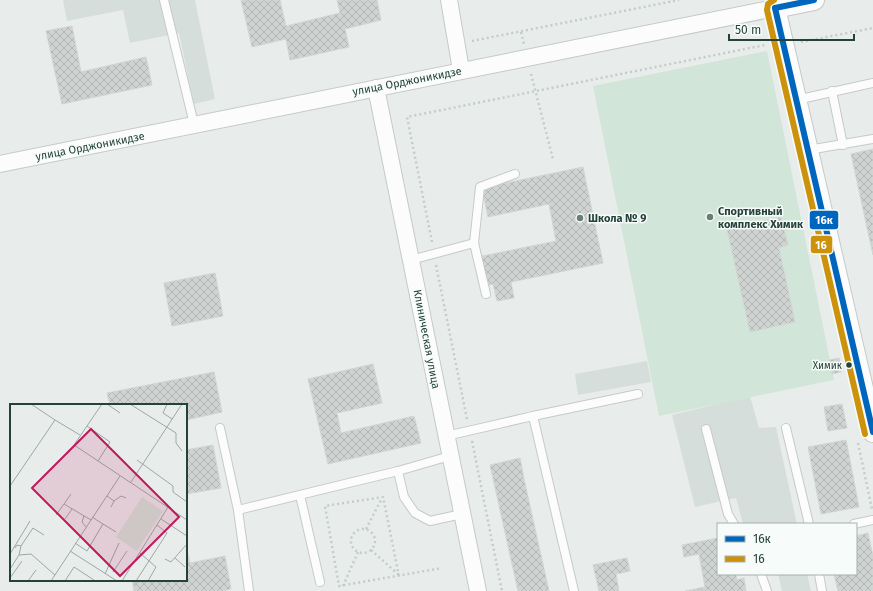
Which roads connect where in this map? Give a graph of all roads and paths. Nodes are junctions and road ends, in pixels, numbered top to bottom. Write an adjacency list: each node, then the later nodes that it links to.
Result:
1 (164, 0): 16 (lane)
2 (450, 0): 8 (street)
3 (679, 0): 6 (path)
4 (814, 0): 5 (street, улица Орджоникидзе)
5 (775, 8): 9 (street, улица Орджоникидзе); 15 (street)
6 (521, 32): 8 (path); 9 (path)
7 (772, 43): 13 (path)
8 (457, 44): 10 (street)
9 (527, 58): 10 (street, улица Орджоникидзе); 13 (path)
10 (461, 70): 12 (street, улица Орджоникидзе)
11 (873, 83): 14 (lane)
12 (376, 88): 16 (street, улица Орджоникидзе); 25 (street, Клиническая улица)
13 (536, 91): 20 (path); 24 (path)
14 (832, 91): 15 (lane); 18 (lane)
15 (796, 100): 19 (street)
16 (194, 124): 21 (street, улица Орджоникидзе)
17 (873, 139): 18 (lane)
18 (844, 145): 19 (lane)
19 (808, 150): 33 (street)
20 (553, 159)
21 (0, 164)
22 (515, 174): 23 (lane)
23 (474, 243): 24 (lane); 26 (lane)
24 (434, 254): 25 (lane); 32 (path)
25 (411, 260): 34 (street, Клиническая улица)
26 (486, 294)
27 (638, 394): 28 (lane)
28 (533, 416): 32 (lane); 57 (lane)
29 (220, 428): 39 (lane)
30 (786, 428): 43 (lane)
31 (706, 429): 42 (lane)
32 (470, 430): 34 (lane); 56 (path)
33 (873, 432)
34 (446, 436): 35 (street, Клиническая улица)
35 (450, 456): 36 (lane); 40 (street, Клиническая улица)
36 (398, 471): 37 (lane); 40 (lane)
37 (300, 495): 39 (lane); 52 (lane)
38 (383, 497): 45 (path); 51 (path); 53 (path)
39 (238, 510): 54 (lane)
40 (462, 514): 55 (street, Клиническая улица)
41 (873, 520): 44 (lane)
42 (733, 523)
43 (809, 523)
44 (857, 523)
45 (366, 529): 46 (path); 47 (path)
46 (371, 550): 47 (path); 51 (path)
47 (358, 552): 53 (path)
48 (442, 568): 51 (path)
49 (761, 575): 58 (lane)
50 (819, 575): 59 (lane)
51 (399, 576): 53 (path)
52 (320, 582)
53 (343, 586)
54 (249, 591)
55 (478, 591)
56 (502, 591)
57 (574, 591)
58 (767, 591)
59 (822, 591)

